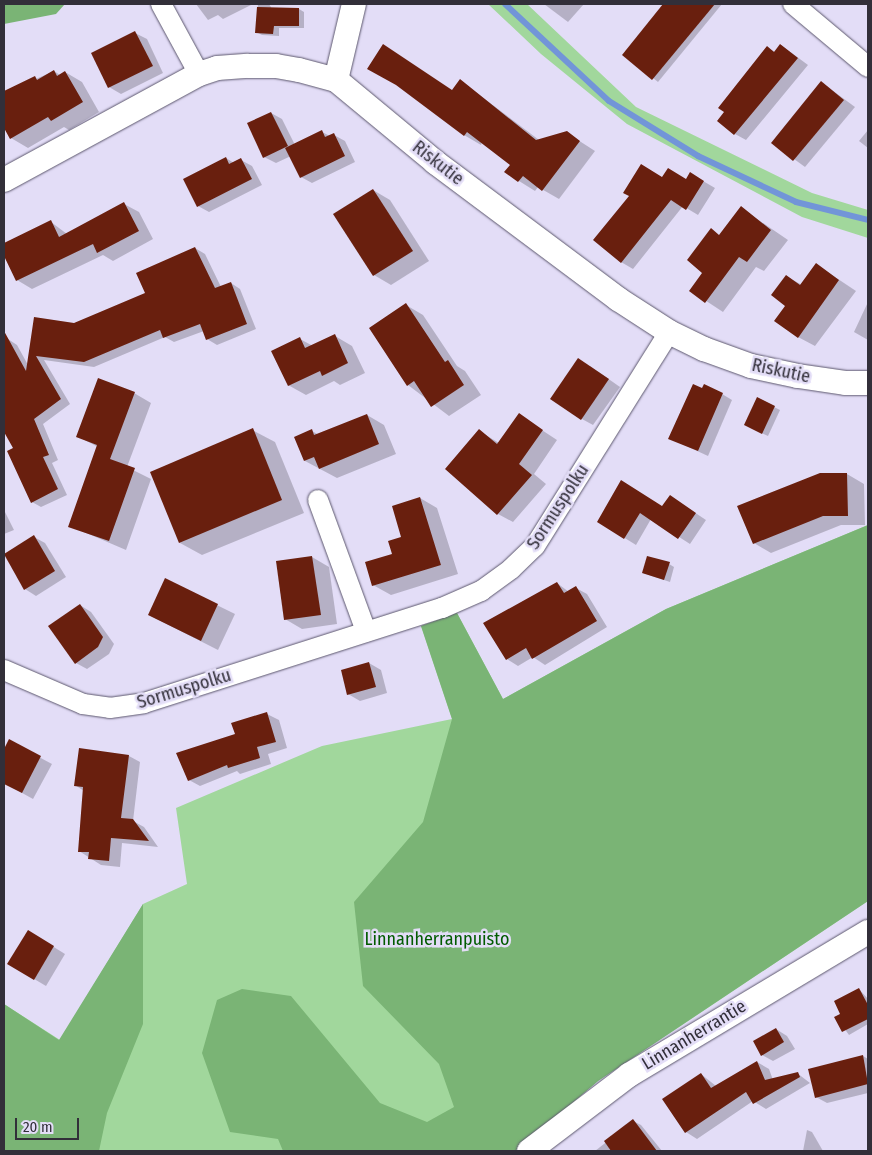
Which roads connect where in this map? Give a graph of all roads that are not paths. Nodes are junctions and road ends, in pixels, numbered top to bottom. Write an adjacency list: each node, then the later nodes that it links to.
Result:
1 (161, 4): 5 (street)
2 (354, 4): 6 (street)
3 (793, 4): 4 (street)
4 (868, 67)
5 (199, 74): 6 (street, Riskutie); 7 (street, Riskutie)
6 (336, 80): 8 (street, Riskutie)
7 (4, 180)
8 (669, 332): 9 (street, Riskutie); 11 (street, Sormuspolku)
9 (868, 383)
10 (318, 500): 11 (street)
11 (366, 631): 12 (street, Sormuspolku)
12 (4, 670)
13 (868, 932): 14 (street, Linnanherrantie)
14 (529, 1151)

